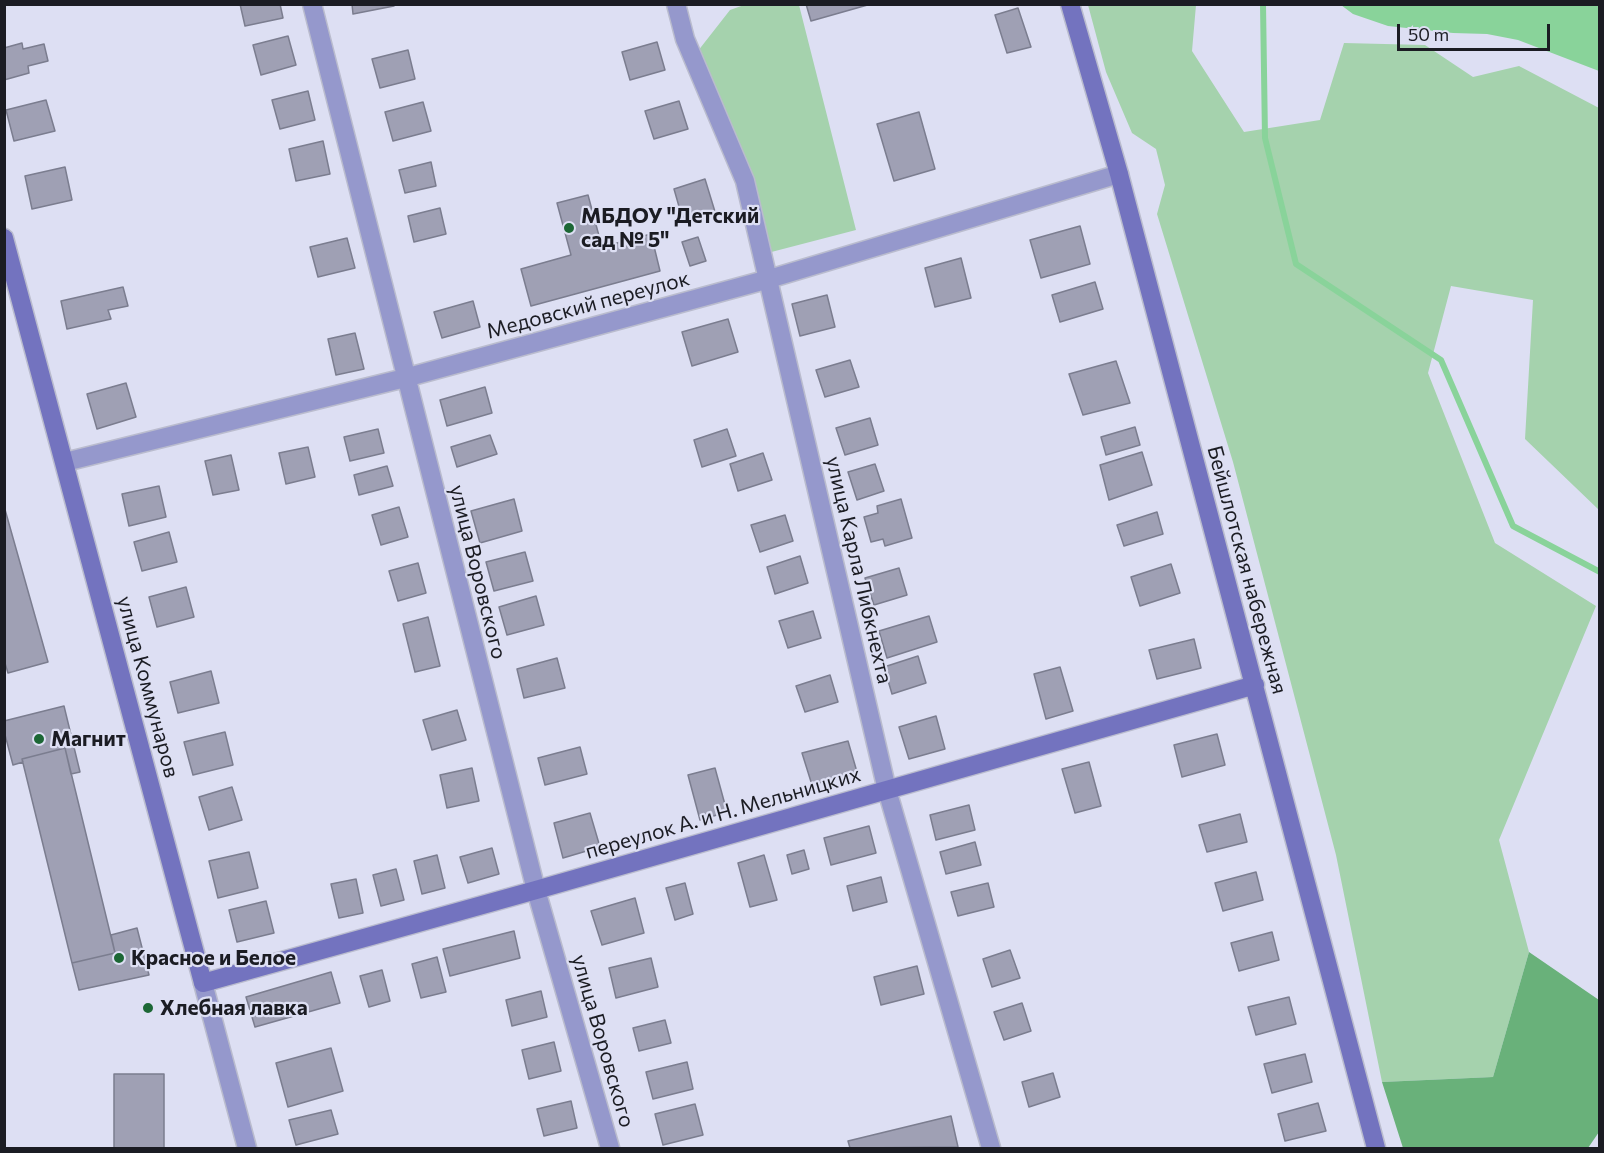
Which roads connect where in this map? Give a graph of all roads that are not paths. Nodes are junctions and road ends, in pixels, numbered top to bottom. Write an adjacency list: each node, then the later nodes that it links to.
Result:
1 (312, 4): 7 (street, улица Воровского)
2 (676, 4): 6 (street, улица Карла Либкнехта)
3 (1070, 4): 4 (street, Бейшлотская набережная)
4 (1119, 174): 6 (street, Медовский переулок); 9 (street, Бейшлотская набережная)
5 (4, 238): 8 (street, улица Коммунаров)
6 (769, 279): 7 (street, Медовский переулок); 10 (street, улица Карла Либкнехта)
7 (405, 378): 8 (street, Медовский переулок); 11 (street, улица Воровского)
8 (65, 462): 12 (street, улица Коммунаров)
9 (1255, 685): 10 (street, переулок А. и Н. Мельницких); 16 (street, Бейшлотская набережная)
10 (887, 790): 11 (street, переулок А. и Н. Мельницких); 15 (street, улица Карла Либкнехта)
11 (536, 890): 12 (street, переулок А. и Н. Мельницких); 14 (street, улица Воровского)
12 (203, 983): 13 (street, улица Коммунаров)
13 (247, 1149)
14 (610, 1149)
15 (992, 1149)
16 (1376, 1149)

